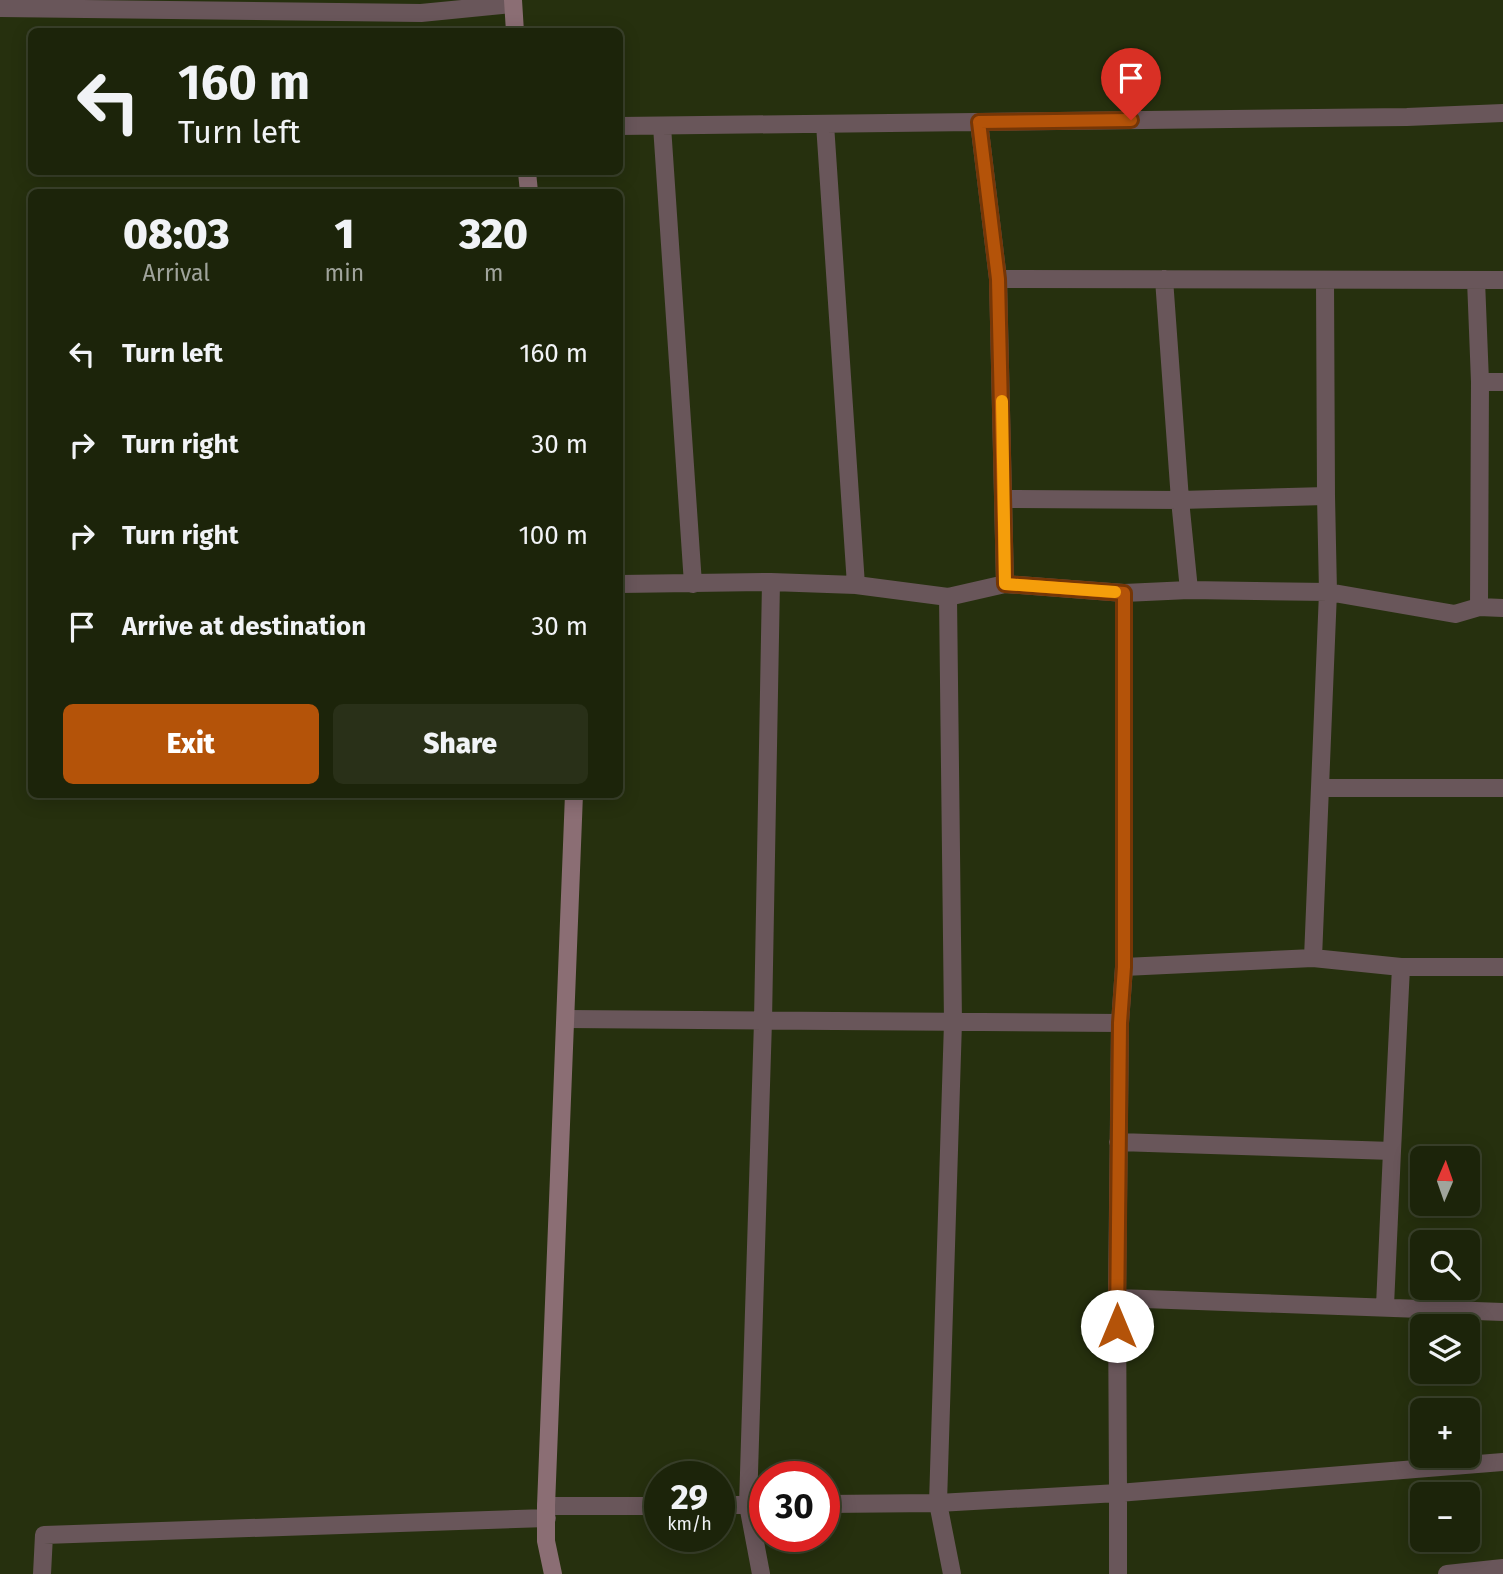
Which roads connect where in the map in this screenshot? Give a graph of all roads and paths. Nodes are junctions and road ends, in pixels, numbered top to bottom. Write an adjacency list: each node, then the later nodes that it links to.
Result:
1 (513, 2): 3 (street); 5 (street)
2 (91, 4): 3 (street); 4 (street)
3 (204, 5)
4 (0, 8)
5 (515, 28)
6 (1503, 113): 7 (street)
7 (979, 122): 8 (street); 11 (street)
8 (825, 124): 10 (street); 25 (street)
9 (623, 126): 10 (street)
10 (662, 126): 23 (street)
11 (998, 279): 12 (street); 19 (street)
12 (1164, 279): 13 (street); 20 (street)
13 (1325, 280): 14 (street); 18 (street)
14 (1475, 280): 15 (street); 16 (street)
15 (1503, 280)
16 (1480, 382): 17 (street); 30 (street)
17 (1503, 382)
18 (1326, 496): 20 (street); 27 (street)
19 (1005, 499): 20 (street); 24 (street)
20 (1180, 500): 26 (street)
21 (771, 582): 23 (street); 25 (street); 40 (street)
22 (623, 584): 23 (street)
23 (693, 584)
24 (1005, 584): 28 (street); 29 (street)
25 (856, 585): 29 (street)
26 (1189, 590): 27 (street); 28 (street)
27 (1328, 592): 30 (street); 32 (street)
28 (1124, 593): 36 (street)
29 (948, 597): 41 (street)
30 (1479, 607): 31 (street)
31 (1503, 608)
32 (1320, 788): 33 (street); 35 (street)
33 (1503, 788)
34 (574, 798): 39 (street)
35 (1313, 958): 36 (street); 37 (street)
36 (1124, 967): 42 (street)
37 (1401, 967): 38 (street); 44 (street)
38 (1503, 967)
39 (566, 1019): 40 (street); 54 (street)
40 (763, 1021): 41 (street); 48 (street)
41 (953, 1022): 42 (street); 51 (street)
42 (1120, 1023): 43 (street)
43 (1118, 1142): 44 (street); 45 (street)
44 (1392, 1151): 46 (street)
45 (1117, 1298): 46 (street); 50 (street)
46 (1385, 1306): 47 (street)
47 (1503, 1312)
48 (757, 1461)
49 (1503, 1462): 50 (street)
50 (1118, 1493): 51 (street); 61 (street)
51 (938, 1503): 52 (street); 60 (street)
52 (840, 1504)
53 (644, 1507): 54 (street)
54 (547, 1512): 57 (street); 58 (street)
55 (759, 1552): 59 (street)
56 (1503, 1568): 62 (street)
57 (43, 1574)
58 (553, 1574)
59 (761, 1574)
60 (952, 1574)
61 (1118, 1574)
62 (1447, 1574)

